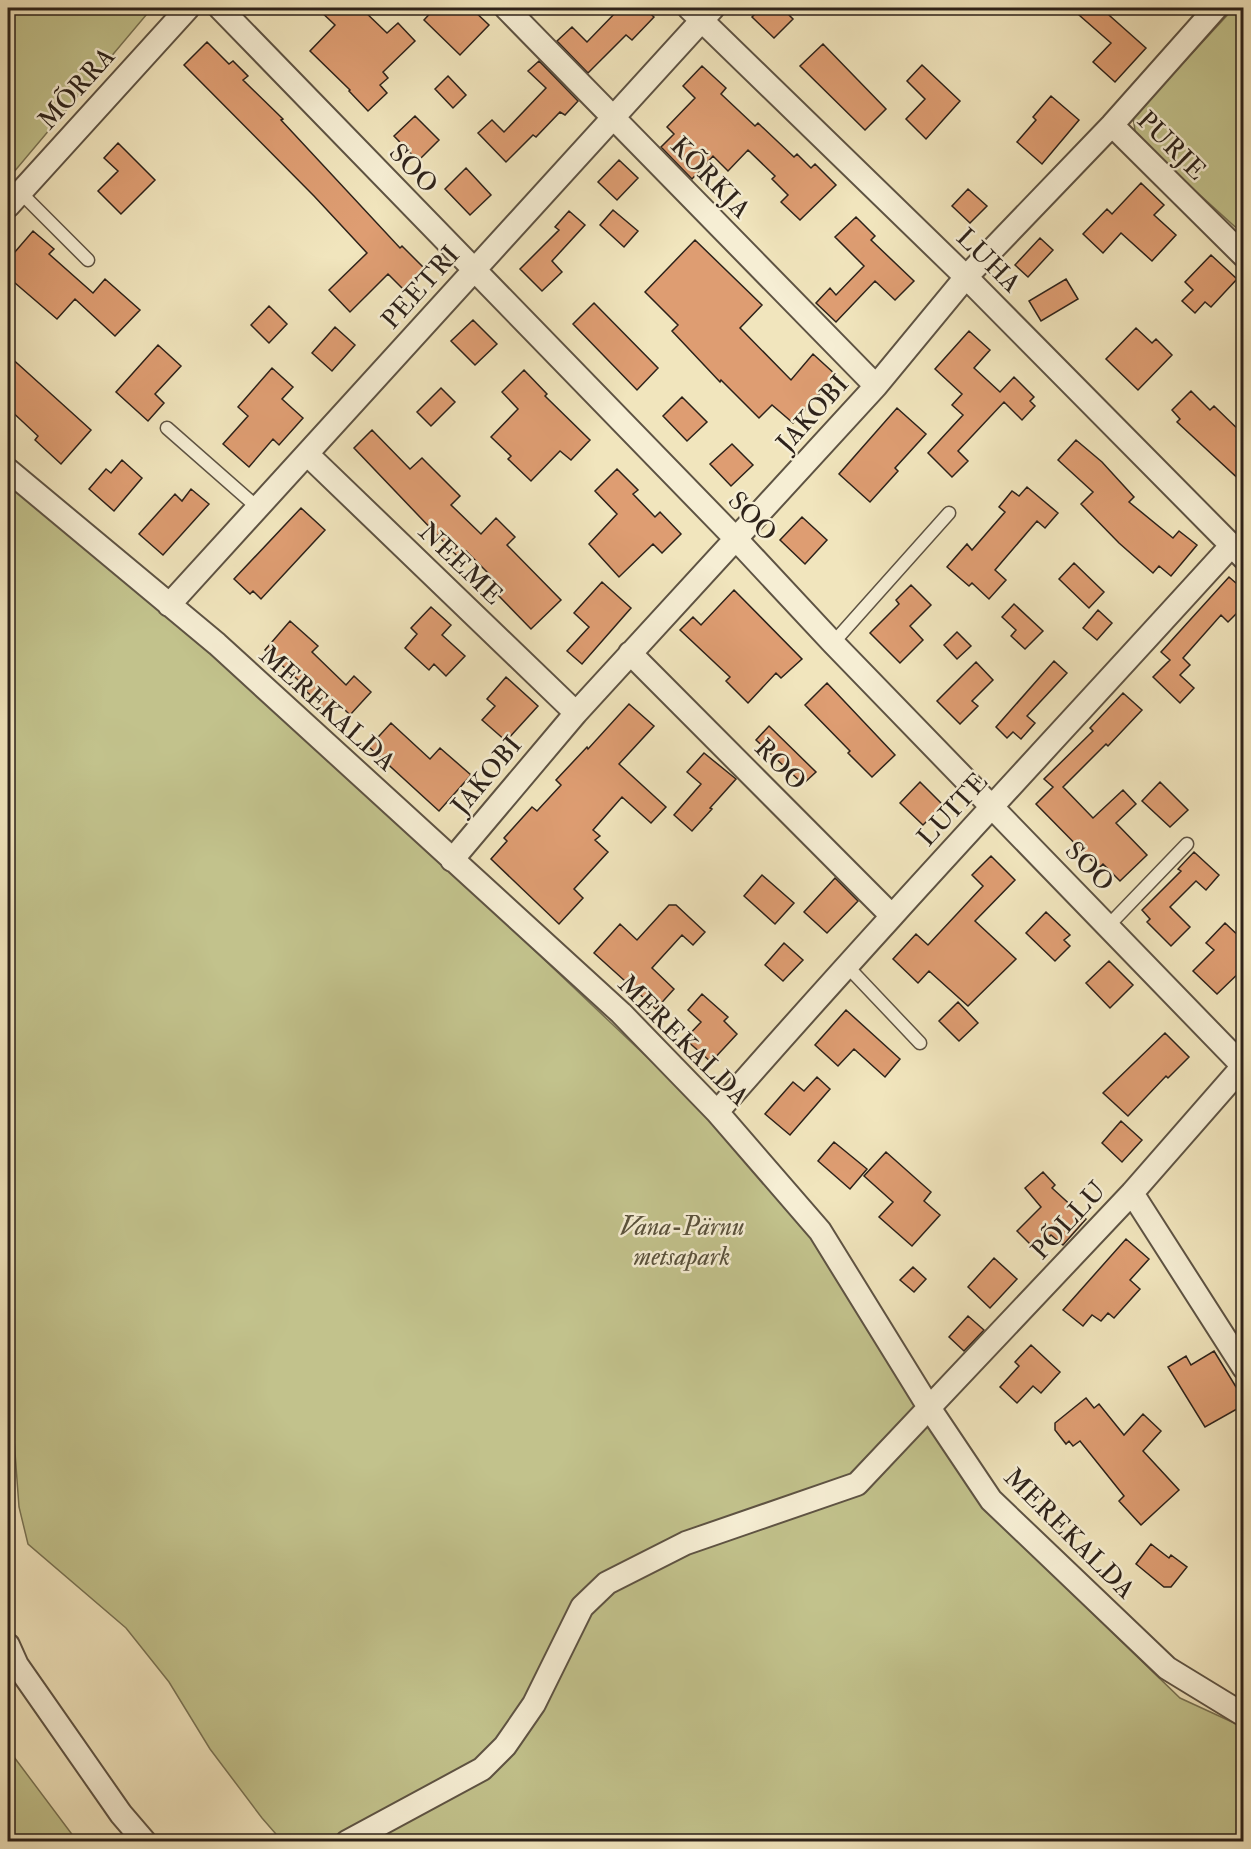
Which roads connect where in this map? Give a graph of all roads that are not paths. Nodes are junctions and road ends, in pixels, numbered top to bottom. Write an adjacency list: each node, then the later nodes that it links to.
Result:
1 (188, 8): 8 (street, MÕRRA)
2 (219, 8): 11 (street, SOO)
3 (506, 8): 6 (street, KÕRKJA)
4 (1216, 8): 7 (street, JAKOBI)
5 (701, 12): 6 (street, PEETRI); 12 (street, LUHA)
6 (613, 117): 11 (street, PEETRI); 13 (street, KÕRKJA)
7 (1112, 125): 9 (street, PURJE); 12 (street, JAKOBI)
8 (14, 199): 10 (lane)
9 (1244, 255)
10 (88, 260)
11 (473, 271): 15 (street, PEETRI); 19 (street, SOO)
12 (966, 277): 13 (street, JAKOBI); 20 (street, LUHA)
13 (876, 386): 19 (street, JAKOBI)
14 (167, 428): 17 (lane)
15 (307, 454): 17 (street, PEETRI); 24 (street, NEEME)
16 (8, 470): 21 (street, MEREKALDA)
17 (258, 508): 21 (street, PEETRI)
18 (949, 513): 22 (lane)
19 (736, 539): 22 (street, SOO); 23 (street, JAKOBI)
20 (1237, 552): 25 (street, LUITE)
21 (170, 605): 27 (street, MEREKALDA)
22 (833, 644): 25 (street, SOO)
23 (630, 653): 24 (street, JAKOBI); 28 (street, ROO)
24 (576, 713): 27 (street, JAKOBI)
25 (994, 807): 28 (street, LUITE); 29 (street, SOO)
26 (1187, 844): 29 (lane)
27 (452, 860): 33 (street, MEREKALDA)
28 (891, 915): 30 (street, LUITE)
29 (1108, 926): 32 (street, SOO)
30 (846, 965): 31 (lane); 33 (street, LUITE)
31 (920, 1043)
32 (1243, 1066): 34 (street, PÕLLU)
33 (717, 1112): 36 (street, MEREKALDA)
34 (1132, 1193): 35 (street); 36 (street, PÕLLU)
35 (1244, 1368)
36 (930, 1409): 38 (street, MEREKALDA); 40 (street, PÕLLU)
37 (8, 1645): 39 (street)
38 (1244, 1715)
39 (145, 1842)
40 (347, 1842)

